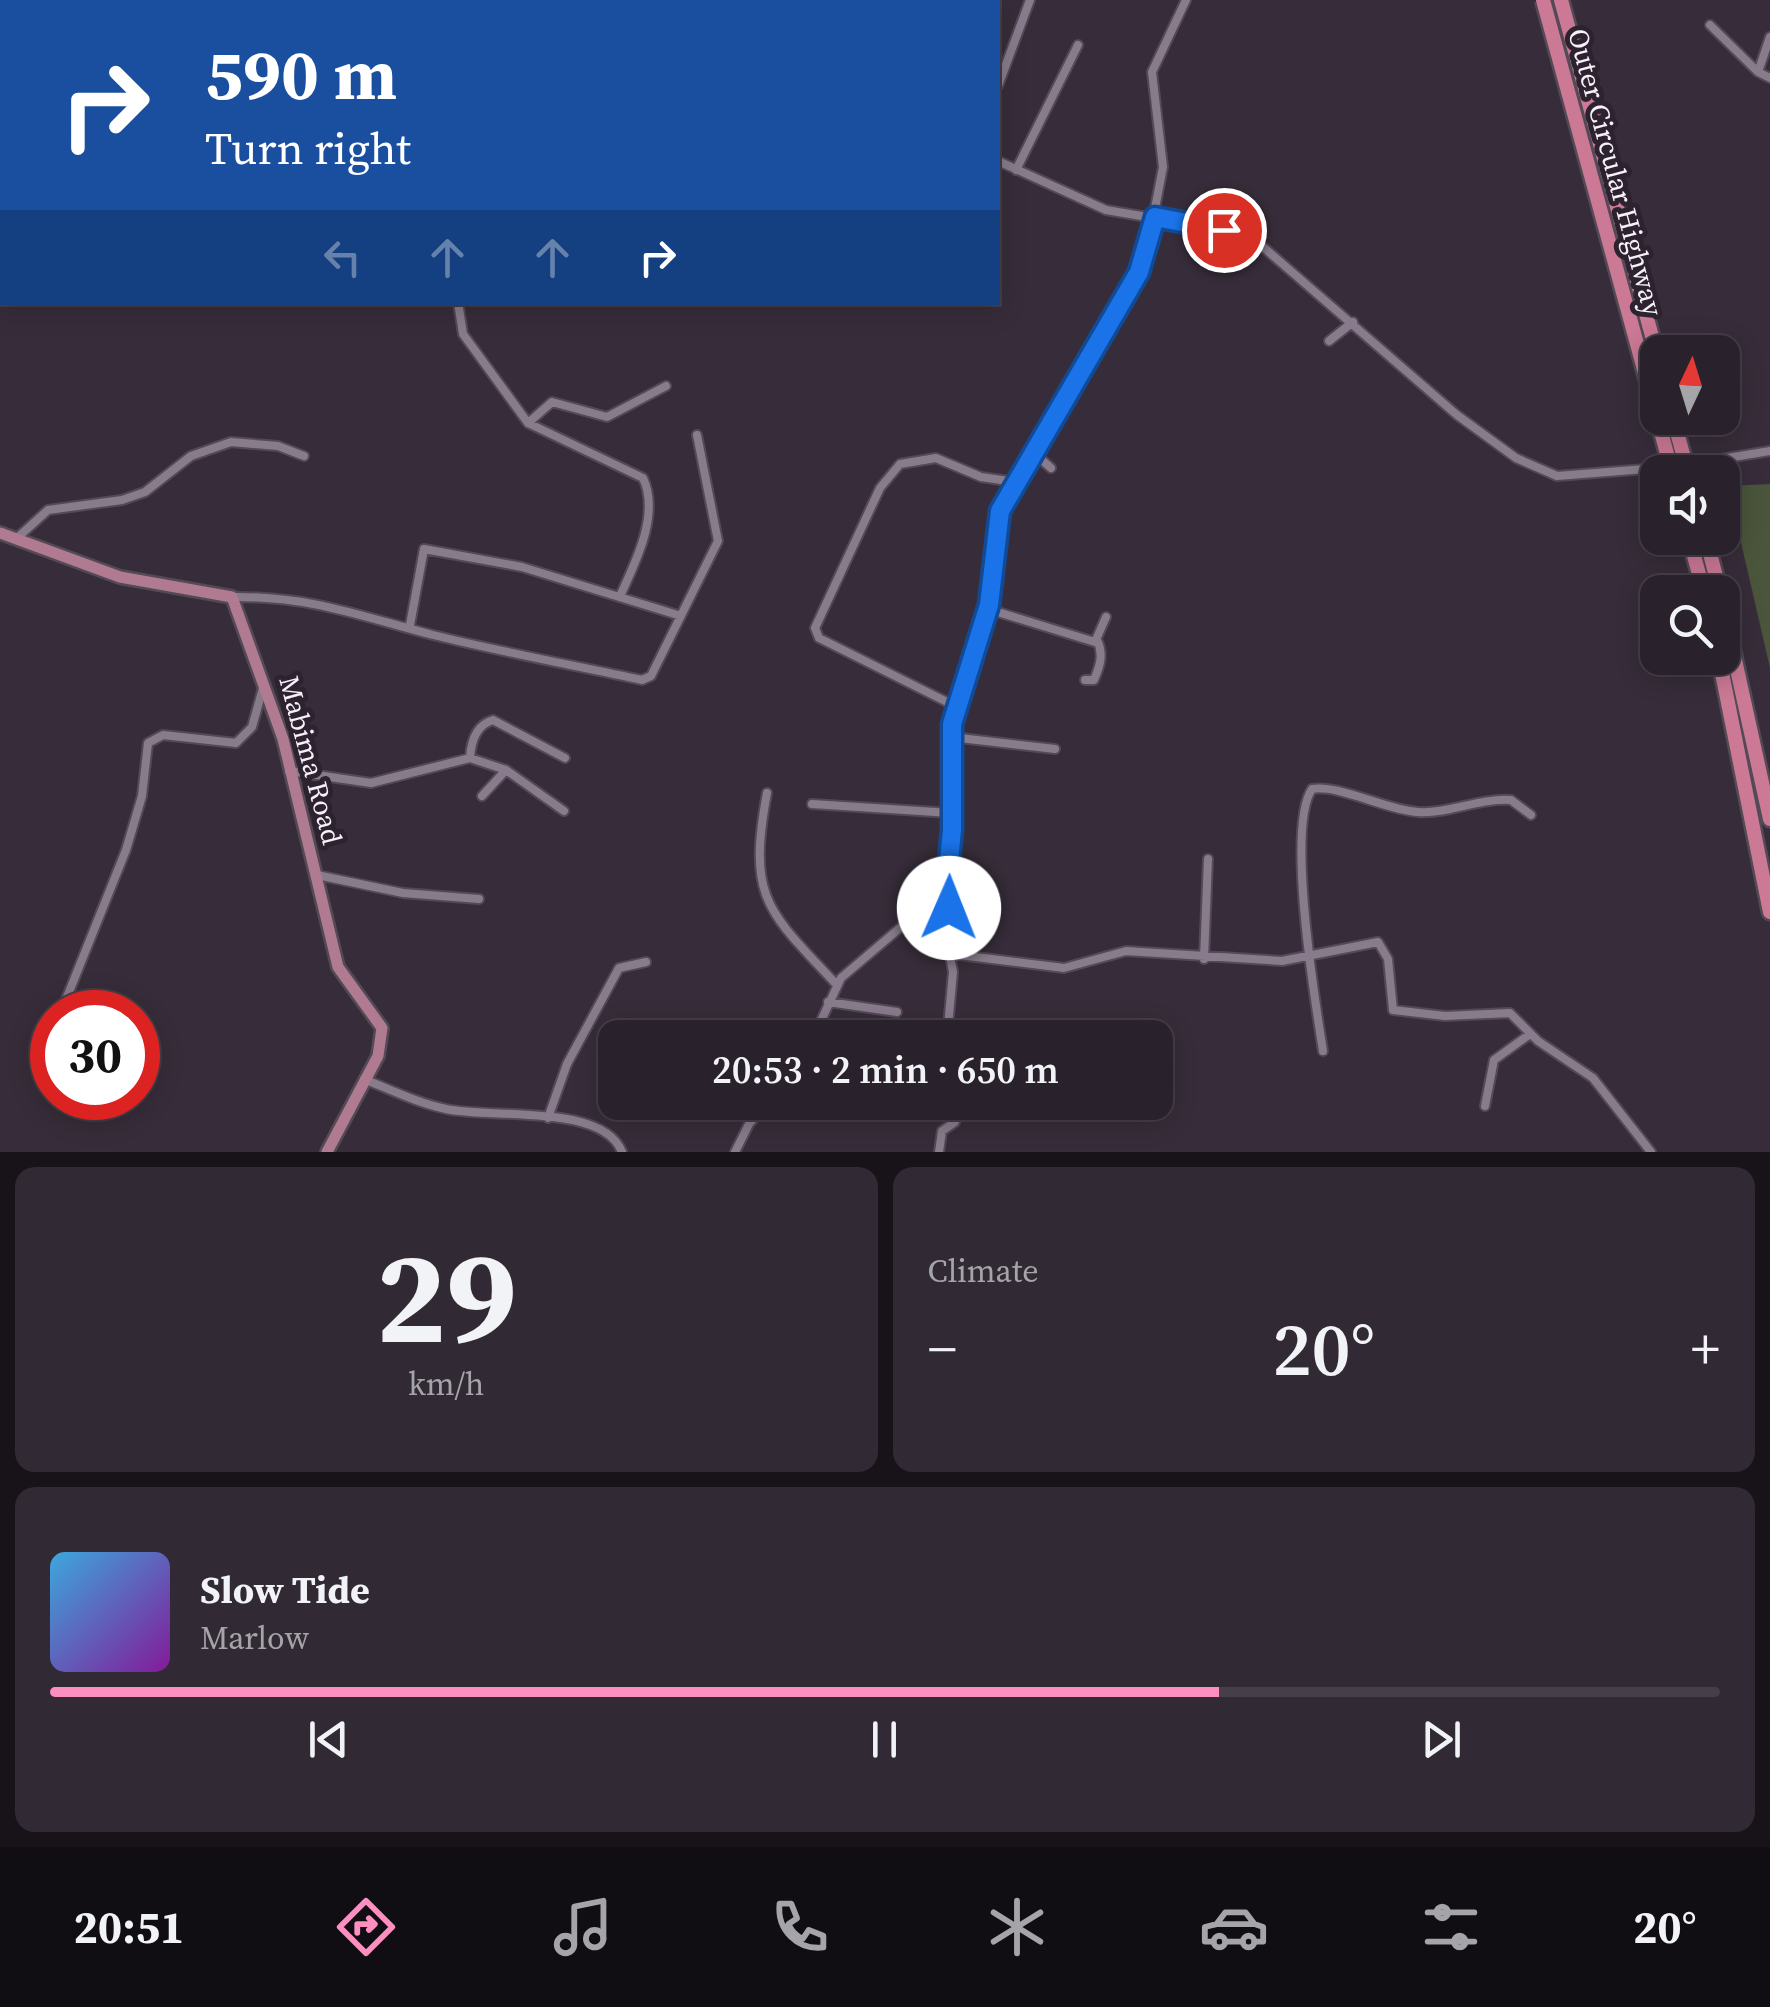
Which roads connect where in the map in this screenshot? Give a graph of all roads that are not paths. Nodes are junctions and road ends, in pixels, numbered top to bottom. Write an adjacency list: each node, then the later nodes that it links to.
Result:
1 (1030, 0): 10 (street)
2 (1186, 0): 13 (street)
3 (1542, 0): 23 (highway, Outer Circular Highway, bridge)
4 (1560, 0): 16 (highway, Outer Circular Highway)
5 (1710, 25): 8 (street)
6 (1770, 37): 8 (street)
7 (1078, 45): 12 (street)
8 (1758, 72): 9 (street)
9 (1770, 78)
10 (1000, 81)
11 (1000, 162): 12 (street)
12 (1016, 170): 13 (street)
13 (1155, 217): 15 (street); 22 (street)
14 (458, 305): 19 (street)
15 (1354, 322): 17 (street); 21 (street)
16 (1651, 335)
17 (1329, 340)
18 (666, 386): 19 (street)
19 (528, 423): 29 (street)
20 (698, 434): 32 (street)
21 (1770, 451)
22 (1033, 452): 25 (street); 26 (street)
23 (1667, 455)
24 (304, 456): 28 (street)
25 (1050, 468)
26 (1015, 482): 31 (street); 40 (street)
27 (0, 532): 28 (main road)
28 (16, 538): 30 (main road)
29 (621, 594): 32 (street); 34 (street)
30 (232, 597): 34 (street); 39 (main road, Mabima Road)
31 (988, 609): 35 (street); 40 (street)
32 (681, 616): 34 (street)
33 (1106, 617): 35 (street)
34 (410, 625)
35 (1097, 640): 38 (street)
36 (1722, 675): 58 (highway)
37 (1738, 675): 53 (highway)
38 (1085, 680)
39 (265, 683): 46 (main road, Mabima Road); 64 (street)
40 (955, 706): 41 (street)
41 (951, 737): 42 (street); 51 (street)
42 (1055, 749)
43 (470, 758): 44 (street); 45 (street); 46 (street)
44 (565, 758)
45 (506, 770): 48 (street); 50 (street)
46 (288, 771): 55 (main road, Mabima Road)
47 (767, 793): 63 (street)
48 (482, 796)
49 (812, 804): 51 (street)
50 (564, 810)
51 (951, 813): 56 (street)
52 (1532, 815): 60 (street)
53 (1770, 819)
54 (1208, 859): 61 (street)
55 (317, 875): 57 (street); 71 (main road, Mabima Road)
56 (946, 892): 59 (street); 63 (street)
57 (479, 900)
58 (1770, 912)
59 (951, 954): 61 (street); 68 (street)
60 (1309, 956): 61 (street); 69 (street); 70 (street)
61 (1204, 958)
62 (646, 962): 73 (street)
63 (836, 984): 65 (street)
64 (70, 990)
65 (828, 1002): 66 (street); 67 (street)
66 (896, 1012)
67 (820, 1020)
68 (950, 1020)
69 (1530, 1034): 72 (street); 80 (street)
70 (1323, 1051)
71 (364, 1079): 73 (street); 76 (main road, Mabima Road)
72 (1485, 1106)
73 (548, 1118): 77 (street)
74 (752, 1120): 78 (street)
75 (955, 1120): 79 (street)
76 (328, 1152)
77 (622, 1152)
78 (735, 1152)
79 (939, 1152)
80 (1651, 1152)

